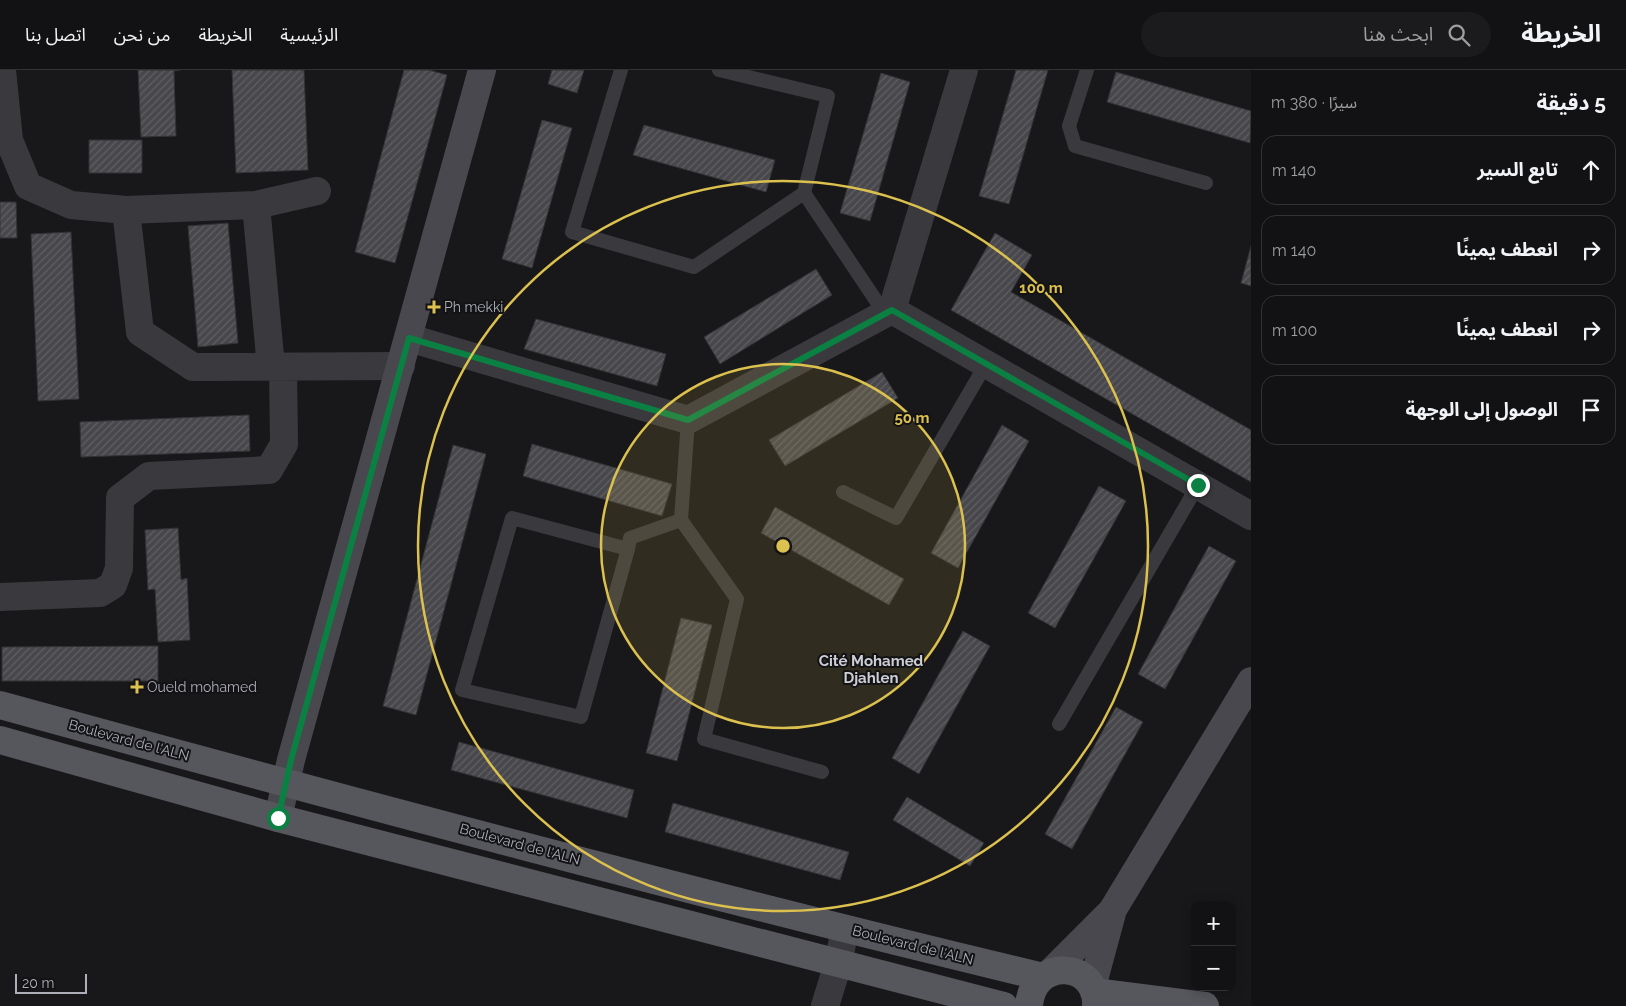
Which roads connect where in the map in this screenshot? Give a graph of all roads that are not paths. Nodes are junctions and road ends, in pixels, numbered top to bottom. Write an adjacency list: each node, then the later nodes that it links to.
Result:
1 (2, 70): 7 (street)
2 (482, 70): 14 (street)
3 (621, 70): 10 (lane)
4 (719, 70): 10 (lane)
5 (964, 70): 13 (street)
6 (1087, 70): 8 (lane)
7 (10, 167): 12 (street)
8 (1206, 183)
9 (316, 191): 11 (street)
10 (804, 193): 13 (lane)
11 (256, 205): 12 (street); 17 (street)
12 (126, 210): 17 (street)
13 (888, 312): 15 (street); 18 (street)
14 (409, 338): 16 (street); 18 (street)
15 (986, 364): 19 (street); 20 (lane)
16 (401, 366): 17 (street); 30 (street)
17 (277, 367): 24 (street)
18 (688, 420): 22 (lane)
19 (1198, 485): 21 (street); 27 (lane)
20 (843, 492)
21 (1251, 516)
22 (681, 520): 23 (lane); 29 (lane)
23 (628, 549): 23 (lane)
24 (0, 597)
25 (1251, 681): 32 (street)
26 (0, 705): 30 (main road, Boulevard de l'ALN)
27 (1059, 724)
28 (0, 740): 31 (main road)
29 (822, 772)
30 (285, 783): 31 (street); 33 (main road, Boulevard de l'ALN)
31 (278, 818): 34 (main road)
32 (1112, 911): 35 (street); 36 (street)
33 (845, 929): 34 (street); 35 (main road, Boulevard de l'ALN)
34 (838, 964): 37 (street); 38 (main road)
35 (1046, 975): 36 (main road, Boulevard de l'ALN); 39 (main road)
36 (1094, 995): 40 (main road)
37 (825, 1006)
38 (1004, 1006)
39 (1029, 1006)
40 (1205, 1006)

